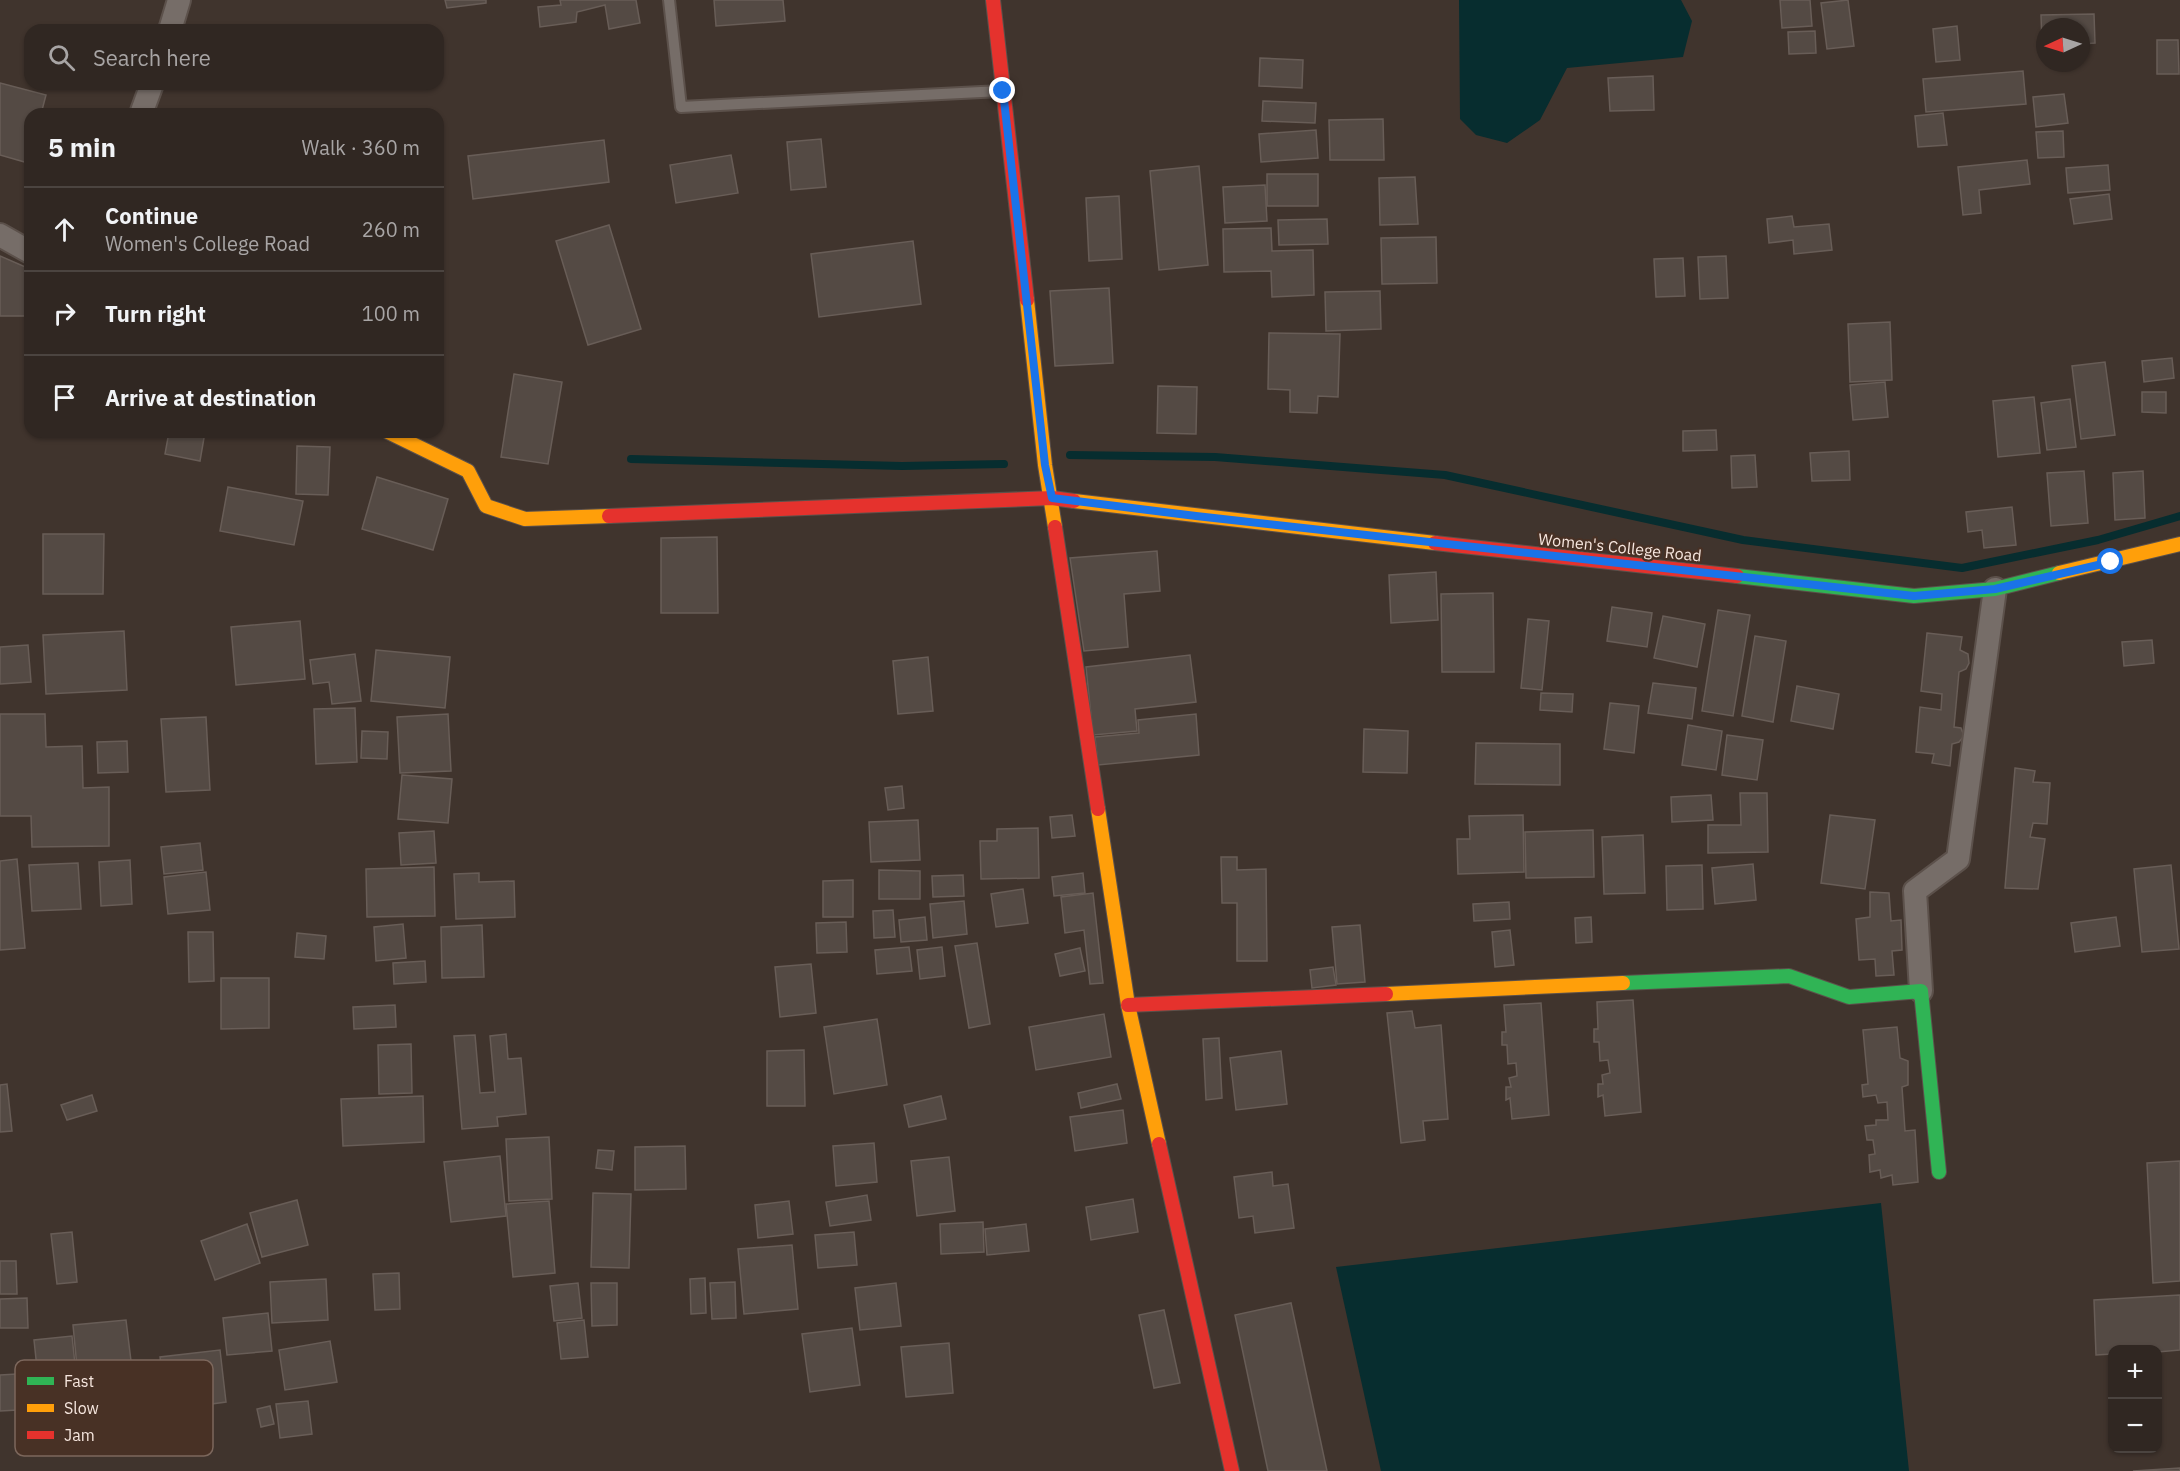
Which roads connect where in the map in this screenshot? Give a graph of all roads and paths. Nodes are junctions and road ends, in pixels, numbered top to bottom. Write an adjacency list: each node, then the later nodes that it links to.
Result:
1 (179, 0): 4 (street)
2 (669, 0): 6 (lane)
3 (993, 0): 6 (street)
4 (172, 24)
5 (150, 90): 7 (street)
6 (1003, 91): 11 (street)
7 (143, 108)
8 (0, 235): 9 (street)
9 (24, 249)
10 (400, 438): 11 (street, Women's College Road)
11 (1052, 498): 13 (street, Women's College Road); 15 (street)
12 (2180, 544): 13 (street, Women's College Road)
13 (1995, 589): 14 (street)
14 (1921, 991): 15 (street); 16 (street)
15 (1128, 1005): 17 (street)
16 (1939, 1172)
17 (1232, 1471)

